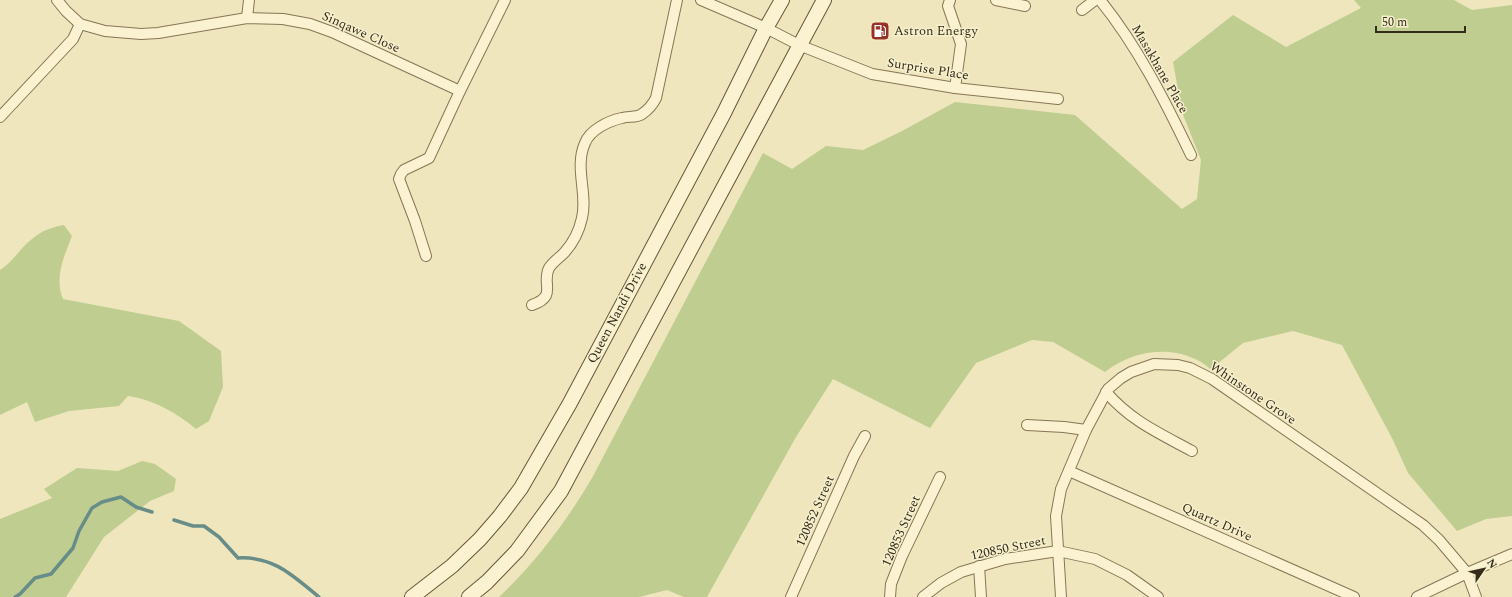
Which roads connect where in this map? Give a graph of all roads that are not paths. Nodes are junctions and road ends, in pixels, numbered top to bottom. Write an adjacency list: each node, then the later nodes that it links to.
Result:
1 (57, 0): 15 (street)
2 (249, 0): 14 (street)
3 (505, 0): 19 (street)
4 (677, 0): 24 (street)
5 (702, 0): 16 (street, Surprise Place)
6 (782, 0): 16 (main road, Queen Nandi Drive)
7 (824, 0): 17 (main road)
8 (950, 0): 18 (street)
9 (996, 0): 12 (street)
10 (1095, 0): 13 (street)
11 (1100, 0): 22 (street, Masakhane Place)
12 (1026, 6)
13 (1082, 10)
14 (246, 18): 15 (street, Sinqawe Close); 19 (street, Sinqawe Close)
15 (80, 24): 21 (street)
16 (766, 28): 17 (street, Surprise Place); 37 (main road, Queen Nandi Drive)
17 (799, 45): 18 (street, Surprise Place); 38 (main road)
18 (955, 88): 20 (street, Surprise Place)
19 (460, 91): 23 (street)
20 (1058, 99)
21 (0, 117)
22 (1191, 155)
23 (426, 256)
24 (532, 305)
25 (1106, 392): 27 (street, Whinstone Grove); 29 (street); 35 (street, Whinstone Grove)
26 (1027, 425): 27 (street)
27 (1086, 430): 30 (street, Whinstone Grove)
28 (865, 436): 39 (street, 120852 Street)
29 (1192, 451)
30 (1069, 471): 32 (street, Whinstone Grove); 45 (street, Quartz Drive)
31 (940, 477): 40 (street, 120853 Street)
32 (1058, 551): 34 (street, 120850 Street); 36 (street); 43 (street, Whinstone Grove)
33 (1512, 554): 35 (street)
34 (979, 566): 41 (street, 120850 Street); 42 (street)
35 (1467, 573): 46 (street); 47 (street, Whinstone Grove)
36 (1144, 592): 44 (street)
37 (412, 597)
38 (469, 597)
39 (791, 597)
40 (890, 597)
41 (923, 597)
42 (981, 597)
43 (1061, 597)
44 (1158, 597)
45 (1354, 597)
46 (1417, 597)
47 (1476, 597)

